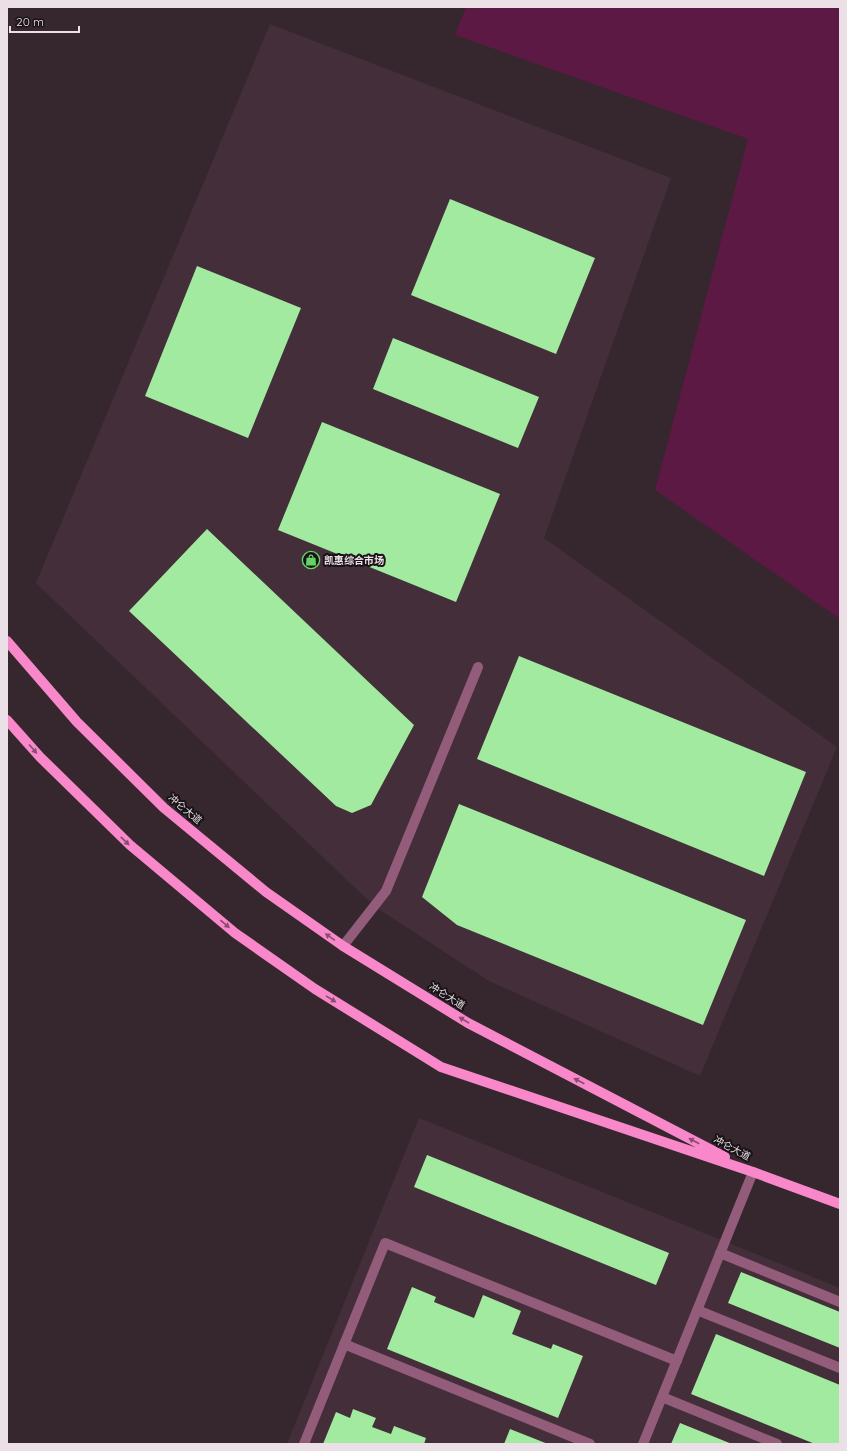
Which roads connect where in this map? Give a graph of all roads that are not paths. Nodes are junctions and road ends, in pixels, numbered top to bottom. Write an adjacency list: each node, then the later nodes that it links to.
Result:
1 (7, 642): 4 (main road, 冲仑大道, one-way to 1)
2 (478, 667): 4 (lane)
3 (7, 720): 5 (main road, 冲仑大道, one-way to 5)
4 (343, 946): 5 (main road, 冲仑大道, one-way to 4)
5 (753, 1172): 6 (main road); 7 (lane)
6 (840, 1204)
7 (720, 1253): 8 (lane); 9 (lane)
8 (840, 1302)
9 (697, 1310): 11 (lane); 12 (lane)
10 (344, 1344): 11 (lane); 14 (lane); 15 (lane)
11 (677, 1361): 13 (lane)
12 (840, 1368)
13 (662, 1397): 16 (lane); 17 (lane)
14 (304, 1444)
15 (590, 1444)
16 (643, 1444)
17 (777, 1444)

